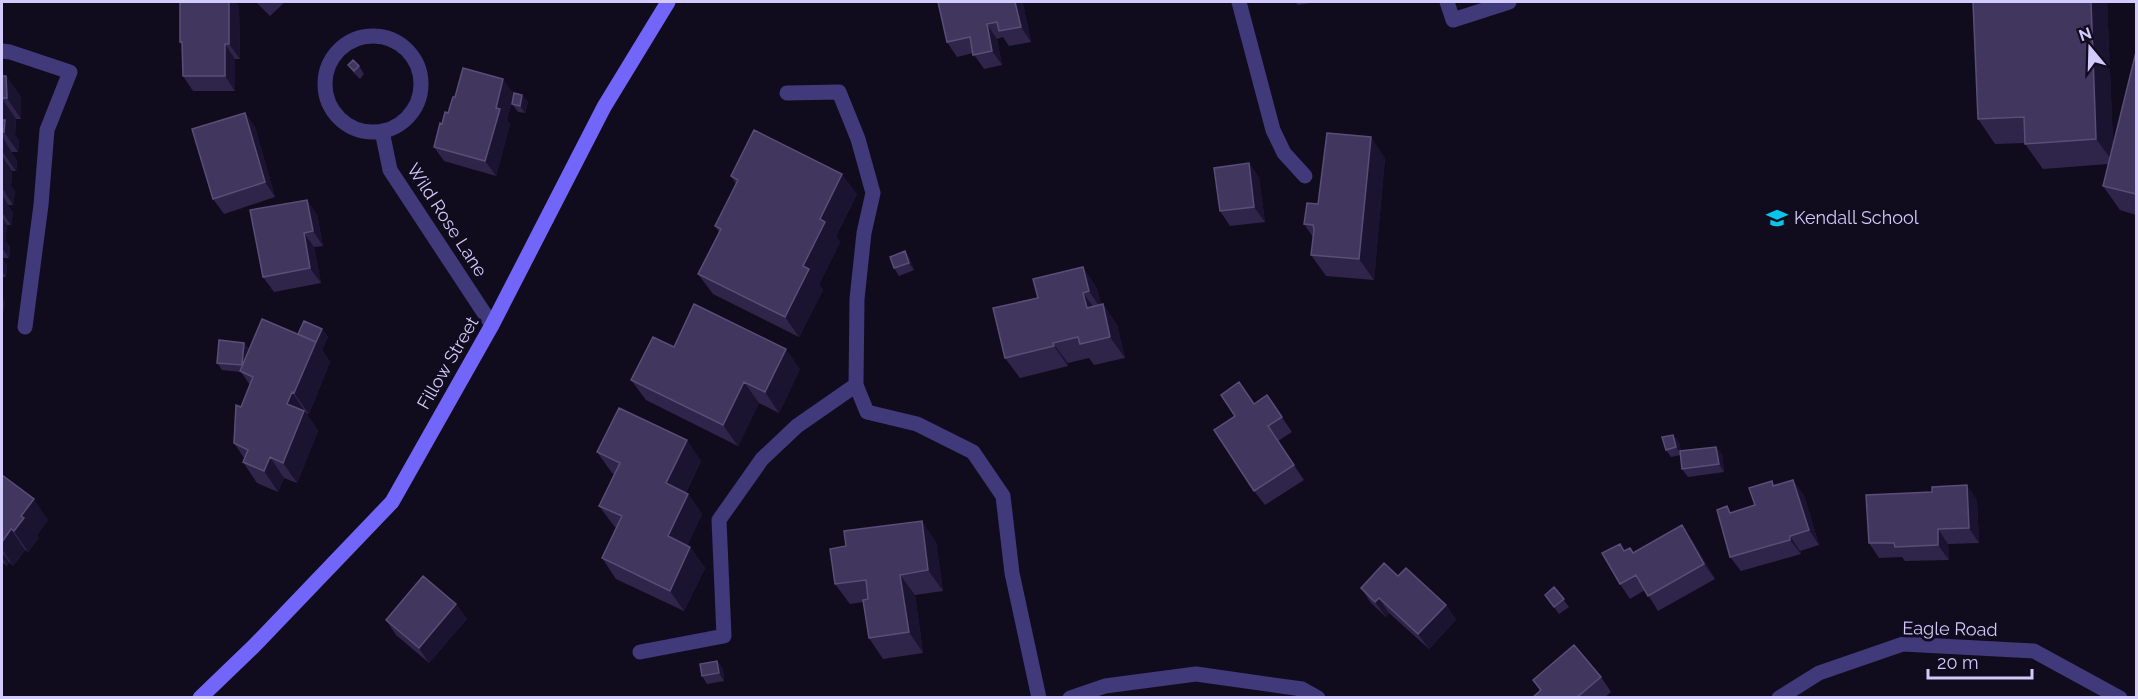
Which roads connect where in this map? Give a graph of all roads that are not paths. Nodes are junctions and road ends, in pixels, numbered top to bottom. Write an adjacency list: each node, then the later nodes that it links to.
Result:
1 (668, 2): 9 (street, Fillow Street)
2 (1239, 2): 8 (street)
3 (1447, 2): 4 (street)
4 (1509, 2)
5 (2, 51): 10 (street)
6 (787, 93): 11 (street)
7 (381, 131): 7 (street); 9 (street, Wild Rose Lane)
8 (1305, 176)
9 (492, 325): 13 (street, Fillow Street)
10 (25, 327)
11 (856, 385): 12 (street); 14 (street)
12 (640, 652)
13 (200, 698)
14 (1039, 698)
15 (1070, 698): 16 (street)
16 (1318, 698)
17 (1779, 698): 18 (street, Eagle Road)
18 (2120, 698)

